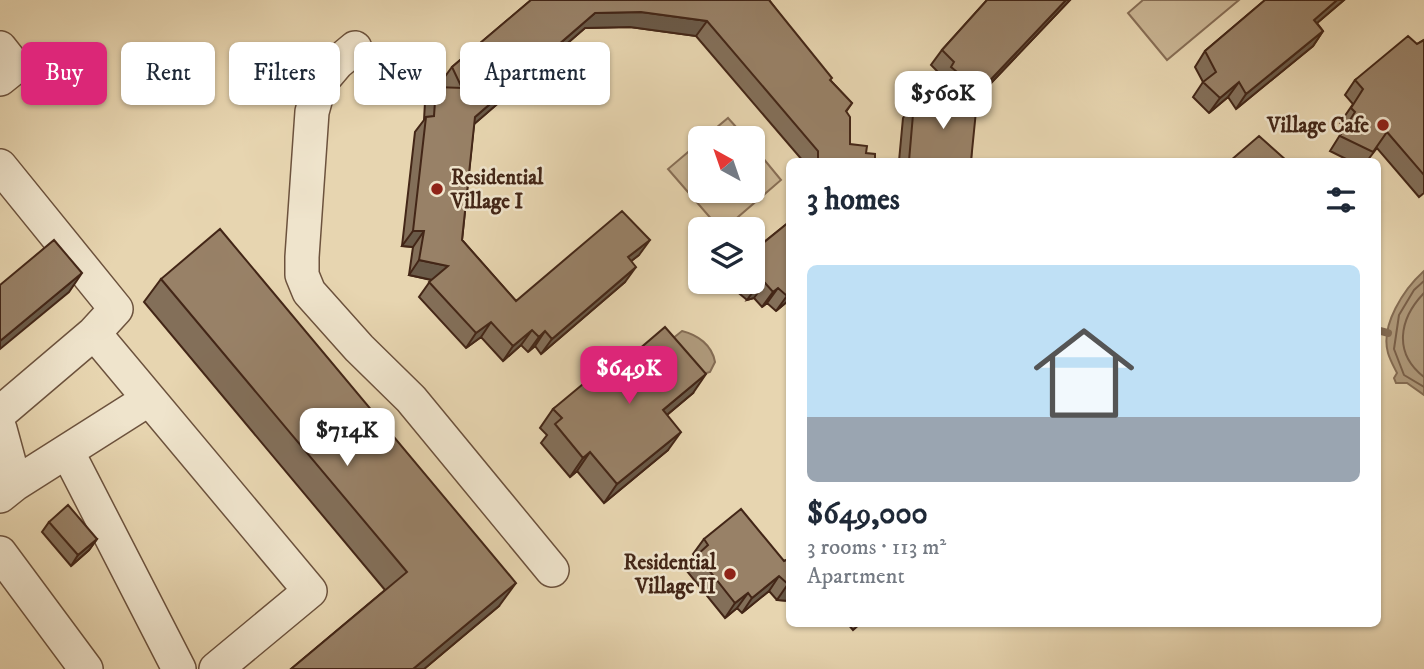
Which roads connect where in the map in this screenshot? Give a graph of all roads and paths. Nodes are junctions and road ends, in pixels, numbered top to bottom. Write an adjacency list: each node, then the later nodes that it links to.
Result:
1 (0, 48): 3 (street)
2 (354, 49): 12 (street)
3 (0, 79)
4 (0, 166): 5 (street)
5 (94, 333): 6 (street); 7 (street)
6 (149, 399): 9 (street); 15 (street)
7 (0, 414)
8 (0, 429): 10 (street)
9 (67, 451): 10 (street); 14 (street)
10 (7, 490)
11 (0, 553): 13 (street)
12 (552, 570)
13 (86, 669)
14 (179, 669)
15 (216, 669)

